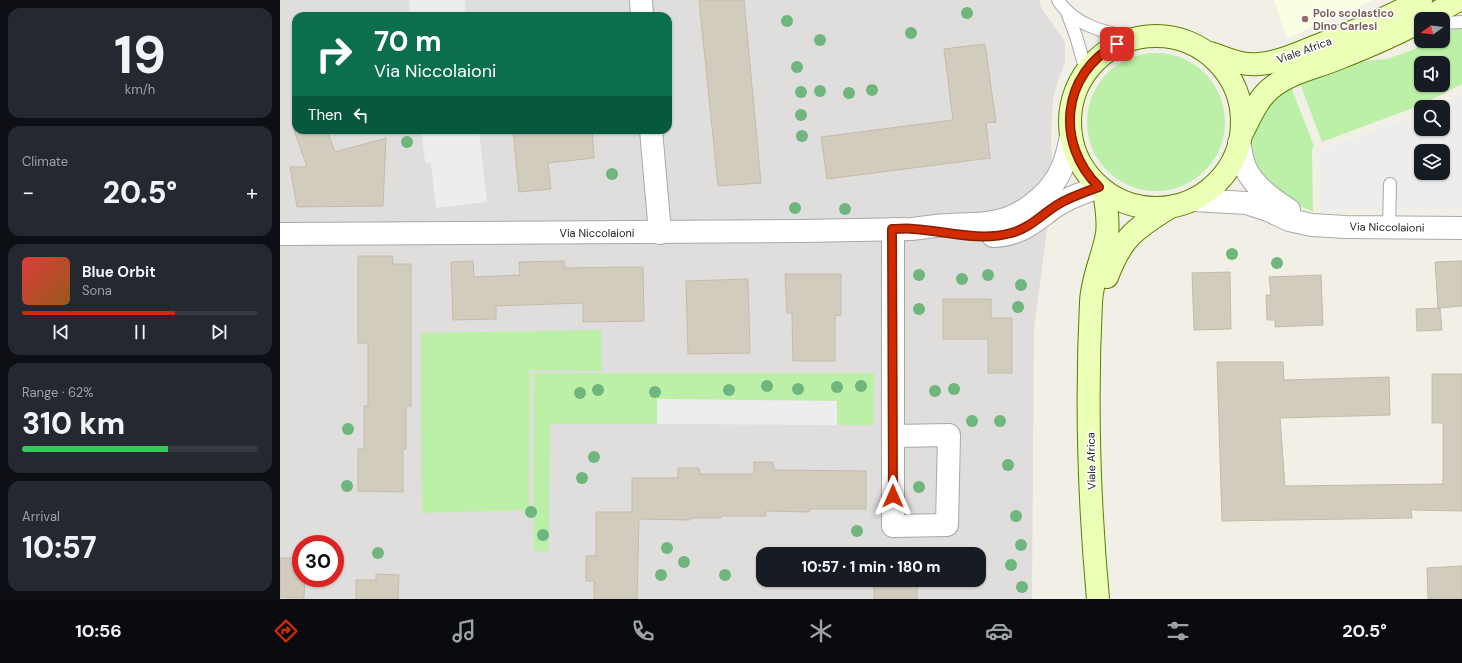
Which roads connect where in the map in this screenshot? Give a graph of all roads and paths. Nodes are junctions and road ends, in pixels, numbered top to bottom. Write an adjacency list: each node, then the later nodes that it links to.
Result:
1 (641, 0): 5 (street)
2 (1058, 0): 6 (lane)
3 (1421, 0): 12 (street, Viale Africa)
4 (1459, 0): 7 (street)
5 (642, 12)
6 (1067, 12): 11 (lane); 13 (lane)
7 (1438, 12)
8 (1462, 22): 9 (lane)
9 (1450, 23)
10 (1414, 26): 16 (street, Viale Africa)
11 (1135, 38): 12 (street, Viale Africa); 13 (street, Viale Africa)
12 (1206, 52): 16 (street, Viale Africa)
13 (1086, 71): 15 (street, Viale Africa)
14 (651, 134): 26 (street)
15 (1070, 135): 18 (street, Viale Africa); 22 (street, Via Niccolaioni)
16 (1240, 138): 19 (street, Viale Africa); 21 (street)
17 (1390, 184): 23 (lane)
18 (1102, 189): 20 (street, Viale Africa); 22 (street, Via Niccolaioni); 28 (street, Viale Africa)
19 (1193, 200): 20 (street, Viale Africa); 21 (street, Via Niccolaioni)
20 (1170, 207): 28 (street, Viale Africa)
21 (1312, 225): 23 (street, Via Niccolaioni)
22 (914, 228): 25 (street, Via Niccolaioni)
23 (1389, 228): 24 (street, Via Niccolaioni)
24 (1462, 228)
25 (892, 229): 26 (street, Via Niccolaioni); 29 (street)
26 (660, 233): 27 (street, Via Niccolaioni)
27 (280, 234)
28 (1090, 324): 30 (street, Viale Africa)
29 (894, 436): 29 (street)
30 (1098, 599)

